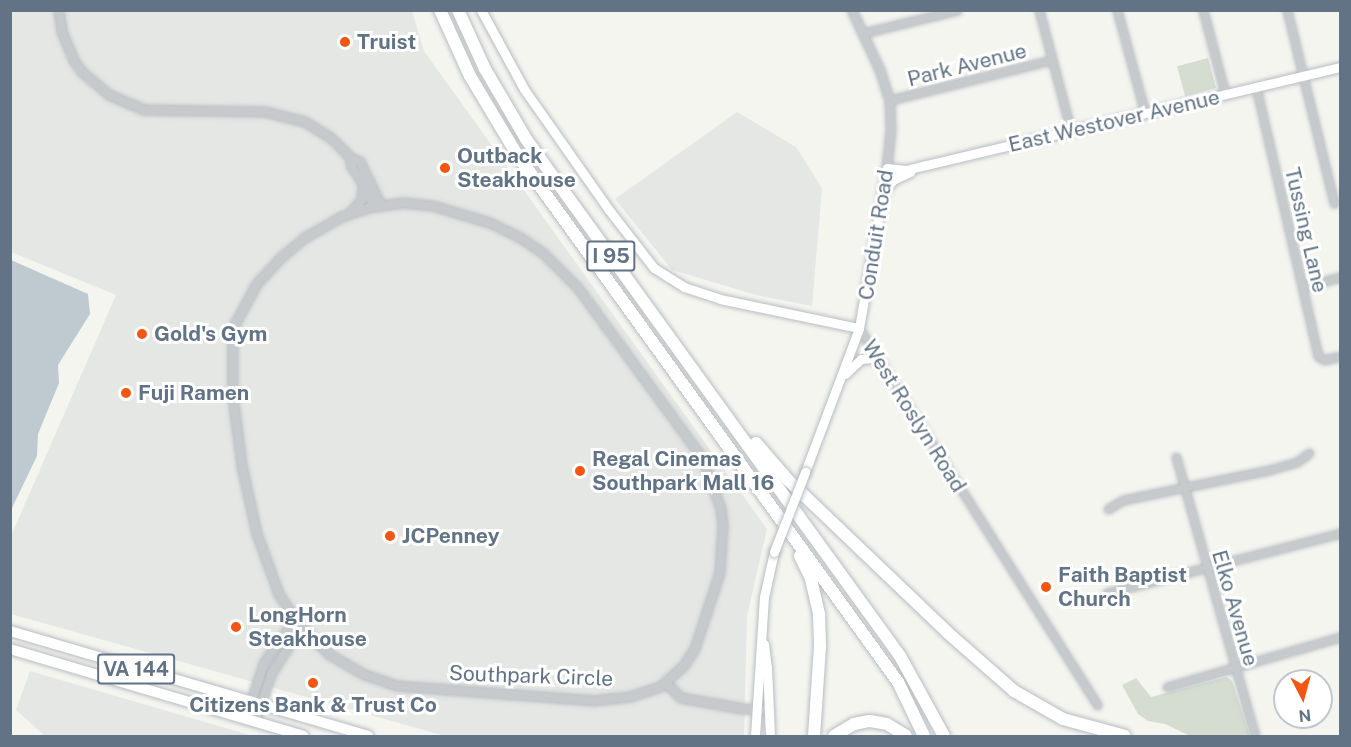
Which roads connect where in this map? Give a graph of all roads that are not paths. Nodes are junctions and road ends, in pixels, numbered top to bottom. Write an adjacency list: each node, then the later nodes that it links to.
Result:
1 (58, 10): 20 (street)
2 (440, 10): 37 (highway, I 95)
3 (458, 10): 33 (highway, I 95)
4 (481, 10): 30 (main road, West Roslyn Road)
5 (852, 10): 11 (street, Conduit Road)
6 (957, 10): 11 (street)
7 (1039, 10): 12 (street)
8 (1118, 10): 18 (street)
9 (1203, 10): 16 (street)
10 (1287, 10): 14 (street)
11 (863, 33): 17 (street, Conduit Road)
12 (1052, 60): 17 (street, Park Avenue); 19 (street)
13 (1341, 67): 14 (main road, East Westover Avenue)
14 (1304, 75): 15 (main road, East Westover Avenue); 25 (street)
15 (1256, 87): 16 (main road, East Westover Avenue); 29 (street, Tussing Lane)
16 (1226, 94): 18 (main road, East Westover Avenue)
17 (890, 100): 22 (street, Conduit Road)
18 (1145, 113): 19 (main road, East Westover Avenue)
19 (1071, 131): 21 (main road, East Westover Avenue)
20 (351, 158): 23 (street); 26 (street)
21 (926, 165): 22 (main road, East Westover Avenue); 24 (main road)
22 (887, 168): 24 (main road, Conduit Road)
23 (362, 182): 26 (street); 27 (street)
24 (882, 195): 30 (main road, Conduit Road)
25 (1334, 203)
26 (377, 206): 27 (street, Southpark Circle); 49 (street, Southpark Circle)
27 (349, 214): 43 (street, Southpark Circle)
28 (1341, 277): 29 (street)
29 (1303, 287): 31 (street, Tussing Lane)
30 (859, 328): 32 (street, West Roslyn Road); 34 (main road, Conduit Road)
31 (1341, 356)
32 (880, 362): 34 (main road); 52 (street, West Roslyn Road)
33 (692, 368): 64 (highway, I 95); 65 (highway)
34 (841, 378): 44 (main road, Conduit Road, bridge)
35 (1309, 453): 38 (street)
36 (1176, 457): 38 (street, Elko Avenue)
37 (758, 486): 60 (highway); 63 (highway, I 95)
38 (1184, 488): 39 (street); 41 (street, Elko Avenue)
39 (1108, 509)
40 (1341, 533): 41 (street)
41 (1207, 568): 42 (street); 48 (street, Elko Avenue)
42 (1107, 593)
43 (298, 623): 49 (street, Southpark Circle); 51 (street)
44 (761, 630): 53 (main road, Conduit Road); 54 (main road, Conduit Road)
45 (10, 631): 51 (main road, VA 144)
46 (1341, 637): 48 (street)
47 (10, 649): 55 (main road, VA 144)
48 (1235, 667): 50 (street); 66 (street, Elko Avenue)
49 (666, 683): 53 (street)
50 (1167, 687)
51 (256, 704): 55 (street); 57 (main road, VA 144)
52 (1097, 705)
53 (756, 710): 54 (street); 58 (main road, Conduit Road)
54 (769, 710): 59 (main road, Conduit Road)
55 (250, 721): 56 (main road, VA 144)
56 (303, 736)
57 (368, 736)
58 (755, 736)
59 (770, 736)
60 (814, 736)
61 (834, 736): 62 (highway)
62 (906, 736)
63 (924, 736)
64 (944, 736)
65 (1125, 736)
66 (1255, 736)

